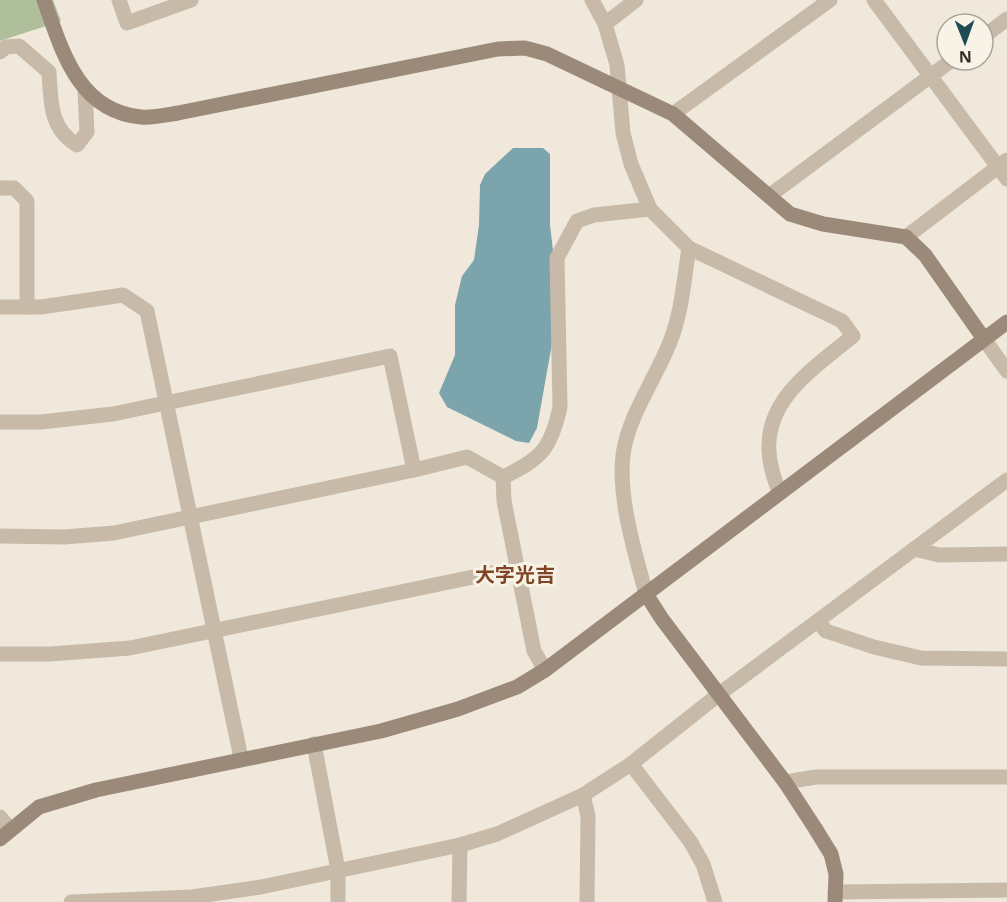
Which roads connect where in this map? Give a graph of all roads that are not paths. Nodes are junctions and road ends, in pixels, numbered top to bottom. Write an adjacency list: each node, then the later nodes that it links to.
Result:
1 (44, 0): 13 (street)
2 (119, 0): 3 (street)
3 (191, 0)
4 (592, 0): 8 (street)
5 (636, 0): 8 (street)
6 (830, 0): 14 (street)
7 (874, 0): 11 (street)
8 (605, 24): 12 (street)
9 (0, 52): 13 (street)
10 (936, 72): 11 (street)
11 (931, 76): 15 (street); 17 (street)
12 (620, 89): 13 (street); 14 (street); 18 (street)
13 (85, 91)
14 (673, 114): 17 (street)
15 (1004, 169): 19 (street)
16 (0, 188): 22 (street)
17 (769, 196): 19 (street)
18 (650, 208): 20 (street); 29 (street)
19 (906, 237): 24 (street)
20 (689, 248): 31 (street); 37 (street)
21 (0, 307): 22 (street)
22 (27, 307): 26 (street)
23 (1007, 322): 24 (street)
24 (984, 339): 25 (street); 31 (street)
25 (1007, 370)
26 (166, 401): 27 (street); 28 (street); 32 (street)
27 (0, 422)
28 (414, 471): 29 (street); 32 (street)
29 (503, 477): 36 (street)
30 (1007, 480): 34 (street)
31 (780, 493): 37 (street)
32 (191, 518): 33 (street); 39 (street)
33 (0, 536)
34 (914, 549): 35 (street); 38 (street)
35 (1007, 554)
36 (517, 568): 39 (street); 42 (street)
37 (646, 594): 42 (street); 43 (street)
38 (818, 621): 41 (street); 43 (street)
39 (215, 631): 40 (street); 45 (street)
40 (0, 654)
41 (1007, 659)
42 (545, 670): 44 (street)
43 (718, 695): 46 (street); 48 (street)
44 (314, 744): 45 (street); 52 (street)
45 (241, 759): 50 (street)
46 (631, 764): 49 (street); 60 (street)
47 (1007, 777): 48 (street)
48 (785, 782): 55 (street)
49 (583, 795): 51 (street); 59 (street)
50 (3, 828)
51 (460, 845): 52 (street); 58 (street)
52 (338, 870): 56 (street); 57 (street)
53 (1007, 890): 54 (street)
54 (956, 896): 55 (street)
55 (835, 897)
56 (71, 902)
57 (338, 902)
58 (459, 902)
59 (587, 902)
60 (714, 902)

